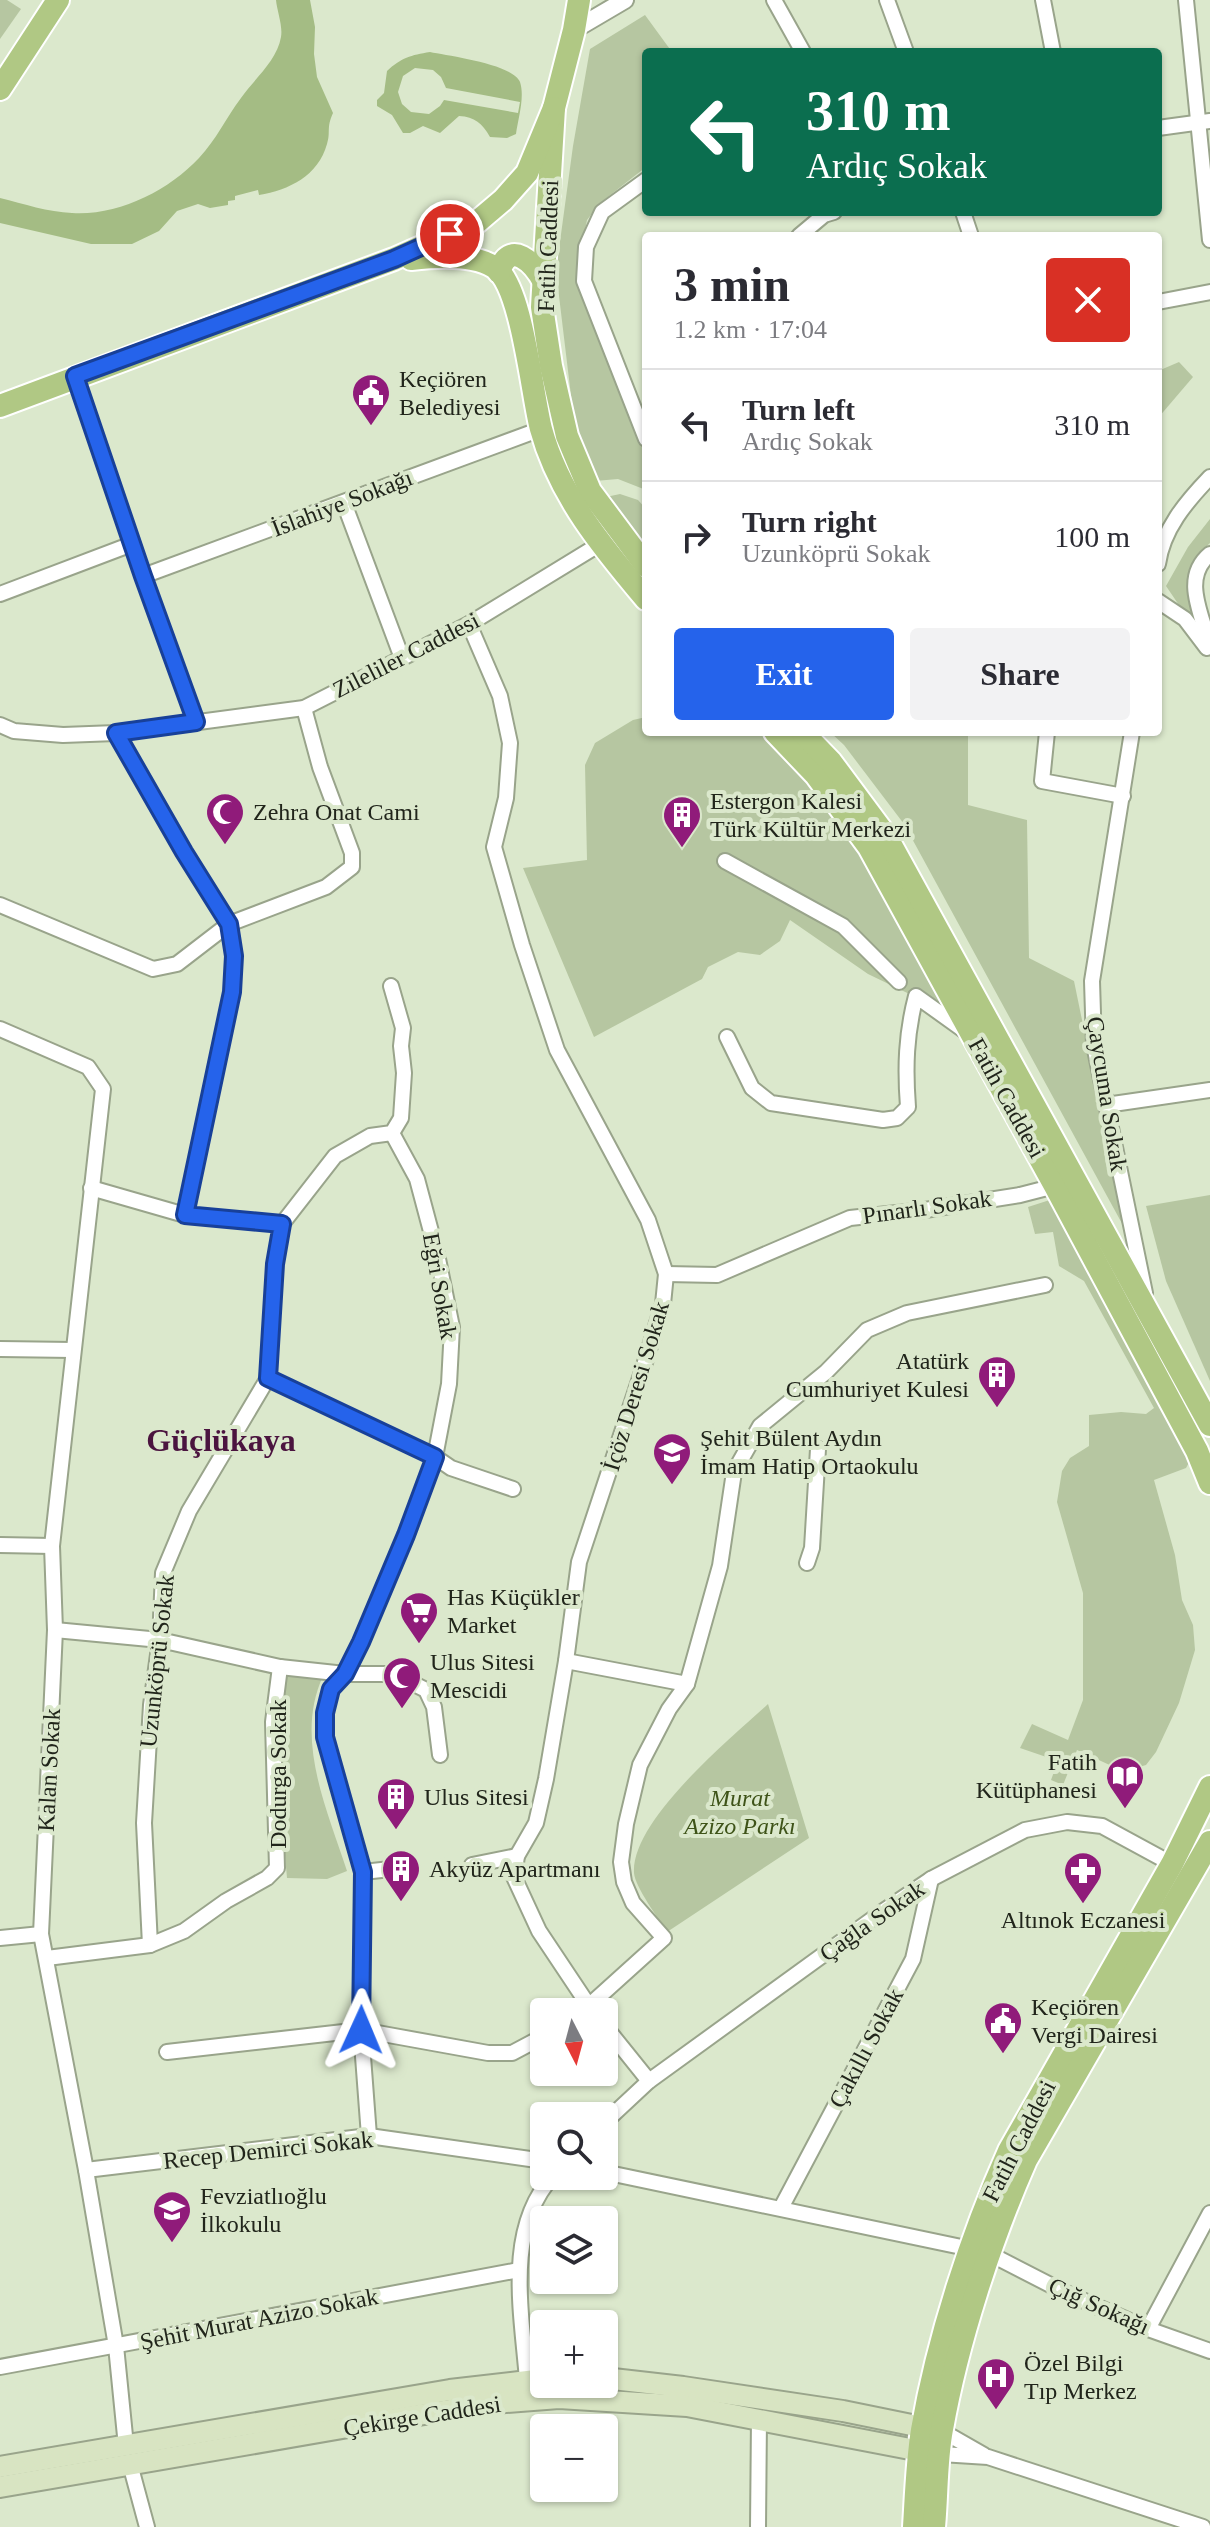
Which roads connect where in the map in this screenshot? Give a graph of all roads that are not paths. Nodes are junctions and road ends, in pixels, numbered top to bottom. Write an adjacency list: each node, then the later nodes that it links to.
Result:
1 (58, 0): 12 (main road)
2 (579, 0): 8 (main road, Fatih Caddesi)
3 (625, 0): 8 (street)
4 (774, 0): 9 (street)
5 (887, 0): 10 (street)
6 (1043, 0): 11 (street)
7 (1186, 0): 14 (street)
8 (574, 30): 13 (main road, Fatih Caddesi)
9 (801, 48)
10 (905, 48)
11 (1052, 48)
12 (0, 89)
13 (554, 108): 20 (main road); 22 (main road, Fatih Caddesi)
14 (1203, 121): 15 (street); 19 (street)
15 (1162, 127)
16 (642, 183): 28 (street)
17 (823, 216): 18 (street)
18 (804, 232)
19 (1210, 240)
20 (382, 264): 21 (main road, Fatih Caddesi); 25 (main road)
21 (499, 272): 22 (main road); 27 (main road, Fatih Caddesi)
22 (544, 282): 35 (main road, Fatih Caddesi)
23 (1210, 292): 24 (street)
24 (1162, 301)
25 (75, 376): 26 (main road); 32 (street)
26 (0, 406)
27 (541, 429): 30 (street, İslahiye Sokağı); 33 (main road, Fatih Caddesi)
28 (642, 429)
29 (1210, 477): 31 (street)
30 (344, 503): 36 (street, İslahiye Sokağı); 42 (street)
31 (1162, 540)
32 (132, 544): 36 (street); 37 (street)
33 (600, 544): 38 (main road, Fatih Caddesi); 40 (street, Zileliler Caddesi)
34 (1210, 554): 41 (street)
35 (642, 561)
36 (143, 576): 44 (street)
37 (0, 594)
38 (642, 594)
39 (1162, 604): 41 (street)
40 (469, 624): 42 (street, Zileliler Caddesi); 67 (street, İçöz Deresi Sokak)
41 (1210, 648)
42 (402, 658): 43 (street, Zileliler Caddesi)
43 (304, 708): 44 (street, Zileliler Caddesi); 54 (street)
44 (196, 722): 46 (street, Zileliler Caddesi)
45 (0, 725): 46 (street, Zileliler Caddesi)
46 (116, 733): 54 (street)
47 (779, 736): 59 (main road, Fatih Caddesi)
48 (806, 736): 69 (main road, Fatih Caddesi)
49 (1047, 736): 51 (street)
50 (1131, 736): 51 (street, Çaycuma Sokak)
51 (1123, 796): 61 (street, Çaycuma Sokak)
52 (725, 861): 55 (street)
53 (0, 905): 54 (street)
54 (229, 924): 65 (street)
55 (899, 982)
56 (391, 986): 62 (street)
57 (0, 1029): 64 (street, Kalan Sokak)
58 (727, 1037): 59 (street)
59 (975, 1039): 63 (main road, Fatih Caddesi)
60 (1210, 1090): 61 (street)
61 (1106, 1105): 69 (street, Çaycuma Sokak)
62 (392, 1133): 66 (street, Uzunköprü Sokak); 75 (street, Eğri Sokak)
63 (1055, 1186): 67 (street, Pınarlı Sokak); 76 (main road, Fatih Caddesi)
64 (91, 1188): 65 (street); 71 (street, Kalan Sokak)
65 (185, 1215): 66 (street)
66 (282, 1224): 72 (street, Uzunköprü Sokak)
67 (666, 1274): 83 (street, İçöz Deresi Sokak)
68 (1045, 1285): 86 (street)
69 (1149, 1313): 73 (main road, Fatih Caddesi)
70 (0, 1349): 71 (street)
71 (73, 1350): 79 (street, Kalan Sokak)
72 (268, 1378): 75 (street); 82 (street, Uzunköprü Sokak)
73 (1210, 1425)
74 (818, 1449): 80 (street)
75 (435, 1457): 77 (street); 85 (street, Eğri Sokak)
76 (1210, 1483)
77 (513, 1489)
78 (0, 1545): 79 (street)
79 (52, 1546): 81 (street, Kalan Sokak)
80 (807, 1563)
81 (55, 1630): 82 (street); 96 (street, Kalan Sokak)
82 (160, 1640): 84 (street); 98 (street, Uzunköprü Sokak)
83 (566, 1661): 86 (street); 90 (street, İçöz Deresi Sokak)
84 (280, 1667): 85 (street); 98 (street, Dodurga Sokak)
85 (345, 1674): 87 (street); 94 (street, Eğri Sokak)
86 (687, 1684): 101 (street)
87 (440, 1755)
88 (1210, 1787): 91 (main road, Fatih Caddesi)
89 (1210, 1842): 115 (main road, Fatih Caddesi)
90 (517, 1856): 92 (street); 100 (street)
91 (1172, 1864): 95 (street, Çağla Sokak); 115 (main road, Fatih Caddesi)
92 (472, 1865)
93 (409, 1867): 94 (street)
94 (363, 1872): 102 (street, Eğri Sokak)
95 (931, 1879): 106 (street, Çağla Sokak); 113 (street, Çakıllı Sokak)
96 (41, 1934): 97 (street); 99 (street, Kalan Sokak)
97 (0, 1938)
98 (150, 1945): 99 (street)
99 (47, 1958): 110 (street, Kalan Sokak)
100 (581, 1998)
101 (602, 1998)
102 (361, 2030): 104 (street); 105 (street); 108 (street, Eğri Sokak)
103 (618, 2042): 106 (street)
104 (530, 2043)
105 (167, 2052)
106 (649, 2081): 107 (street, Çağla Sokak)
107 (618, 2110)
108 (369, 2136): 109 (street, Recep Demirci Sokak); 110 (street, Recep Demirci Sokak)
109 (530, 2159)
110 (86, 2170): 119 (street, Kalan Sokak)
111 (618, 2175): 113 (street)
112 (541, 2190): 116 (street)
113 (781, 2208): 115 (street)
114 (1210, 2213): 117 (street)
115 (980, 2251): 117 (street, Çığ Sokağı); 125 (main road, Fatih Caddesi)
116 (519, 2270): 118 (street); 119 (street, Şehit Murat Azizo Sokak)
117 (1148, 2329): 120 (street, Çığ Sokağı)
118 (530, 2345)
119 (116, 2346): 121 (street, Şehit Murat Azizo Sokak); 127 (street, Kalan Sokak)
120 (1210, 2351)
121 (0, 2367)
122 (530, 2380): 127 (main road, Çekirge Caddesi)
123 (618, 2380): 125 (main road, Çekirge Caddesi)
124 (759, 2418): 126 (main road, Çekirge Caddesi); 127 (main road, Çekirge Caddesi); 133 (street)
125 (932, 2429): 126 (main road, Fatih Caddesi); 128 (street, Çekirge Caddesi)
126 (930, 2453): 128 (street, Çekirge Caddesi); 134 (main road, Fatih Caddesi); 135 (main road, Fatih Caddesi)
127 (128, 2455): 129 (main road, Çekirge Caddesi); 130 (main road, Çekirge Caddesi); 132 (street, Kalan Sokak)
128 (988, 2457): 131 (street, Çekirge Caddesi)
129 (0, 2467)
130 (0, 2487)
131 (1158, 2511): 136 (street); 137 (street, Çekirge Caddesi)
132 (147, 2527)
133 (758, 2527)
134 (914, 2527)
135 (934, 2527)
136 (1158, 2527)
137 (1203, 2527)

